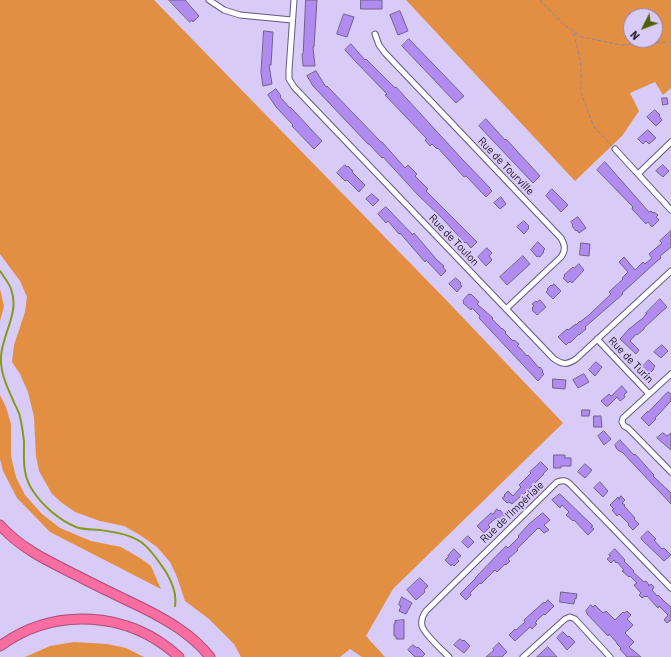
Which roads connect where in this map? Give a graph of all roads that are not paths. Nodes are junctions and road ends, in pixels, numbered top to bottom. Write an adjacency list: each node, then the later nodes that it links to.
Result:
1 (209, 0): 3 (street)
2 (294, 0): 3 (street, Rue de Toulon)
3 (292, 20): 10 (street, Rue de Toulon)
4 (375, 34): 10 (street, Rue de Tourville)
5 (671, 142): 7 (street)
6 (615, 149): 7 (street)
7 (638, 174): 8 (street)
8 (671, 210)
9 (671, 271): 11 (street, Rue de Toulon)
10 (506, 309): 11 (street, Rue de Toulon)
11 (597, 339): 13 (street, Rue de Turin)
12 (671, 374): 13 (street)
13 (649, 394): 14 (street)
14 (671, 472)
15 (0, 525): 19 (highway)
16 (671, 588): 20 (street, Rue de l'Impériale)
17 (0, 646): 18 (highway)
18 (179, 657)
19 (210, 657)
20 (449, 657)
21 (523, 657): 22 (street)
22 (610, 657)

